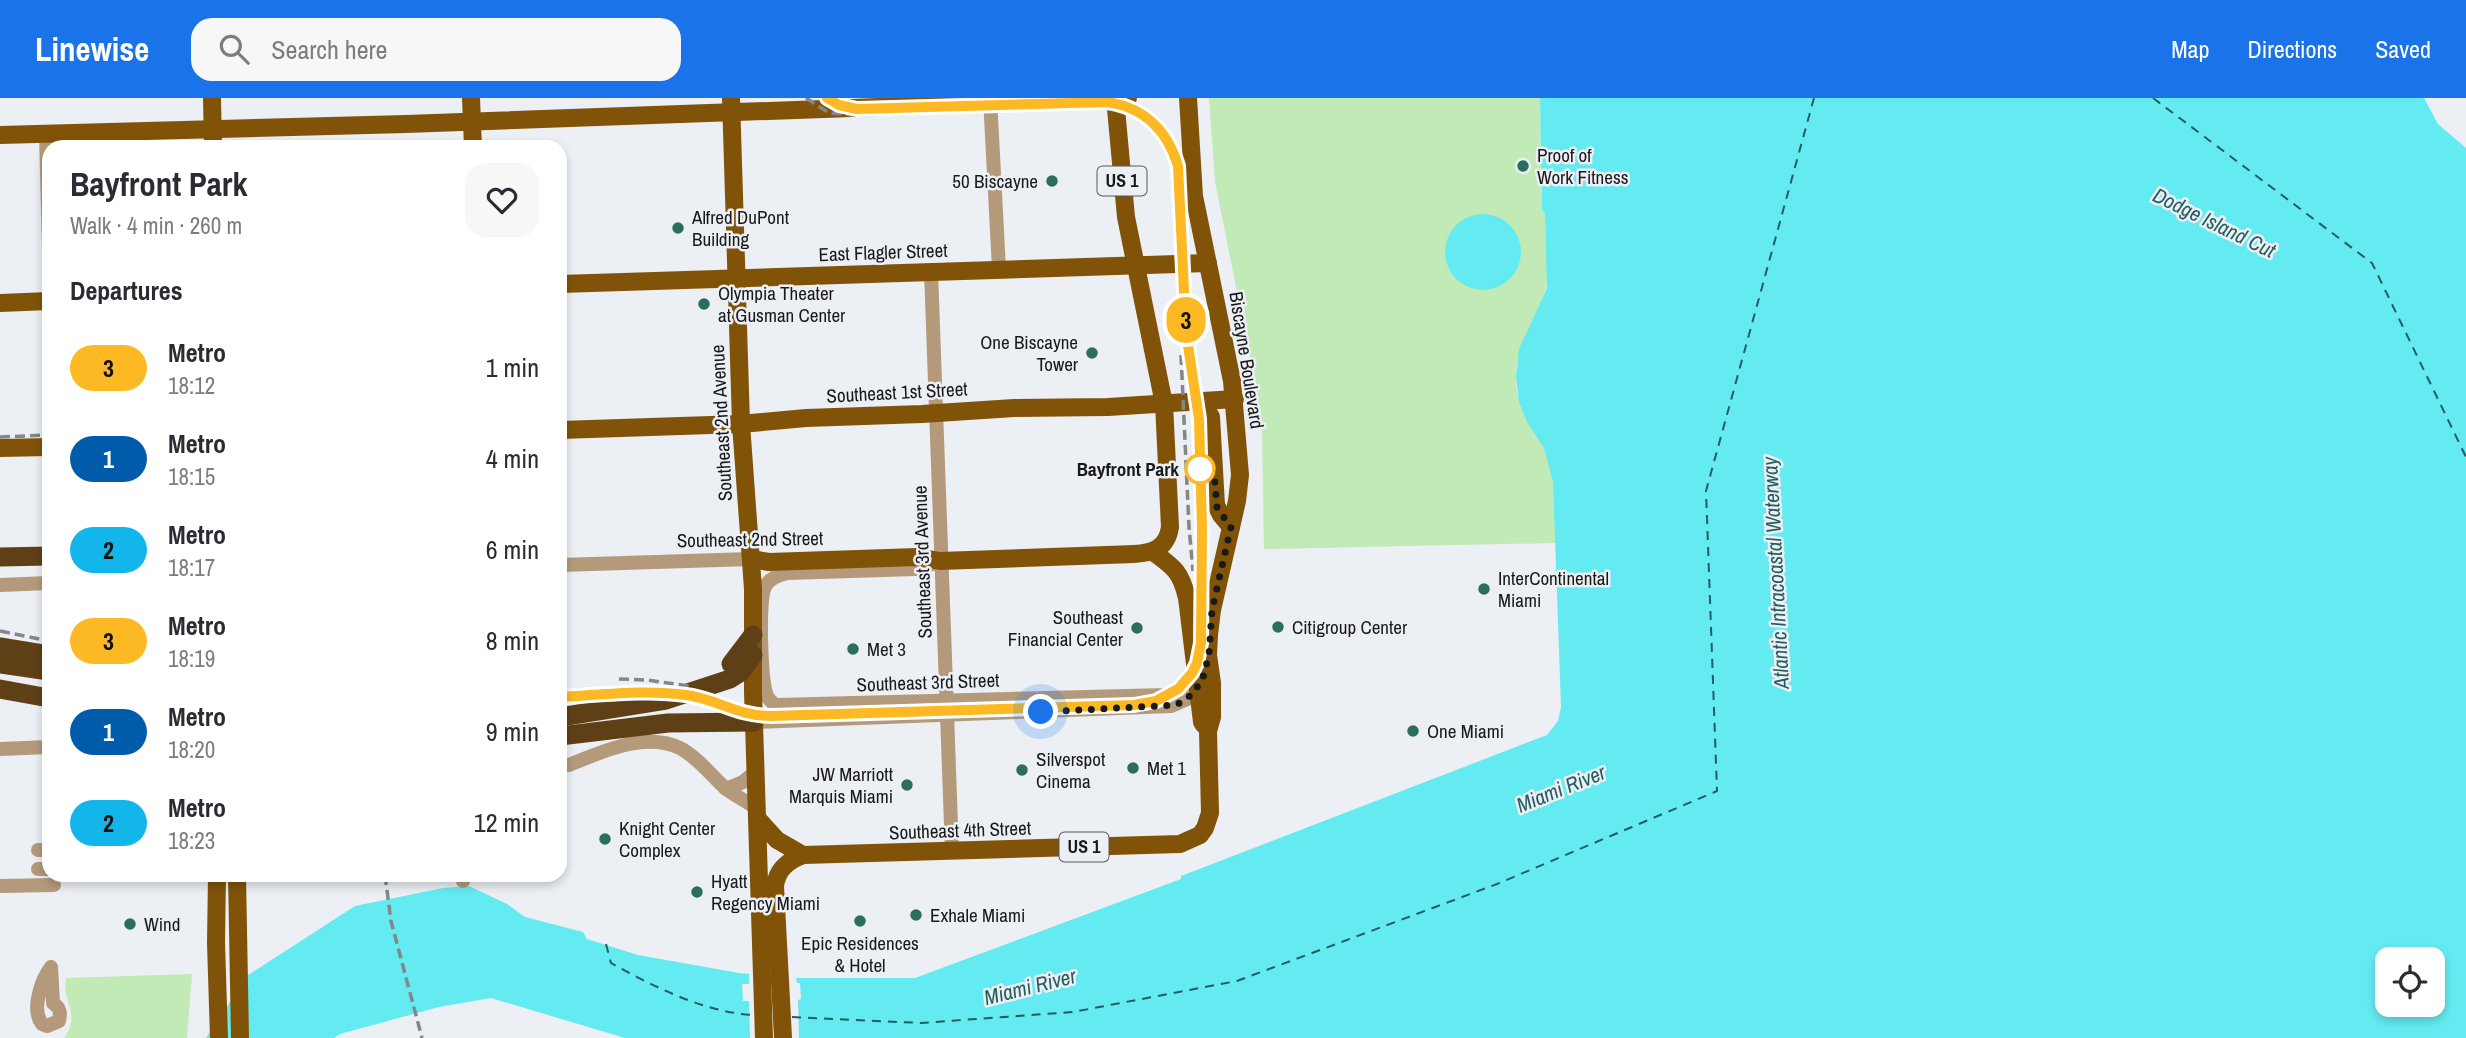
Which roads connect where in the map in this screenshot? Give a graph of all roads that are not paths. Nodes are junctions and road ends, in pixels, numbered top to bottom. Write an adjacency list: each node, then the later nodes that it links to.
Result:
1 (212, 98): 11 (main road)
2 (471, 98): 8 (main road)
3 (1115, 98): 4 (main road); 6 (main road); 15 (main road, US 1)
4 (1128, 98)
5 (1188, 98): 14 (main road, Biscayne Boulevard / US 1)
6 (990, 100): 7 (main road); 16 (street)
7 (731, 105): 8 (main road); 18 (main road, Southeast 2nd Avenue)
8 (472, 121): 11 (main road); 13 (main road)
9 (46, 133): 10 (main road); 11 (main road); 12 (street)
10 (0, 135)
11 (213, 138)
12 (46, 140)
13 (473, 140)
14 (1208, 263): 15 (main road, East Flagler Street); 22 (main road, Biscayne Boulevard / US 1)
15 (1135, 264): 16 (main road, East Flagler Street); 24 (main road, US 1)
16 (999, 269): 17 (main road, East Flagler Street)
17 (931, 271): 18 (main road, East Flagler Street); 25 (street, Southeast 3rd Avenue)
18 (737, 278): 19 (main road, East Flagler Street); 26 (main road, Southeast 2nd Avenue)
19 (567, 284)
20 (42, 301): 21 (main road)
21 (0, 303)
22 (1235, 399): 23 (main road, Southeast 1st Street); 30 (main road, Biscayne Boulevard / US 1)
23 (1202, 402): 24 (main road, Southeast 1st Street); 30 (main road)
24 (1164, 404): 25 (main road, Southeast 1st Street); 31 (main road, US 1)
25 (936, 413): 26 (main road, Southeast 1st Street); 35 (street, Southeast 3rd Avenue)
26 (741, 424): 27 (main road, Southeast 1st Street); 34 (main road, Southeast 2nd Avenue)
27 (567, 430)
28 (42, 446): 29 (main road)
29 (0, 448)
30 (1231, 527): 43 (main road, Biscayne Boulevard / US 1)
31 (1153, 552): 35 (main road, Southeast 2nd Street); 48 (main road)
32 (6, 555): 33 (highway)
33 (42, 555)
34 (751, 559): 35 (main road, Southeast 2nd Street); 36 (street, Southeast 2nd Street); 40 (main road, Southeast 2nd Avenue)
35 (940, 561): 38 (street, Southeast 2nd Street); 54 (street, Southeast 3rd Avenue)
36 (567, 565)
37 (42, 583): 39 (street)
38 (767, 583): 45 (street, Southeast 2nd Avenue)
39 (0, 585)
40 (753, 635): 45 (main road, Southeast 2nd Avenue); 50 (highway)
41 (0, 648): 42 (highway)
42 (42, 654)
43 (1209, 655): 48 (main road); 58 (main road, Biscayne Boulevard / US 1)
44 (0, 664): 46 (highway)
45 (758, 664): 50 (highway); 53 (street, Southeast 2nd Avenue); 57 (main road, Southeast 2nd Avenue)
46 (42, 670)
47 (0, 677): 49 (highway)
48 (1196, 678): 54 (street, Southeast 3rd Street); 58 (main road)
49 (42, 684)
50 (707, 685): 55 (highway)
51 (0, 689): 52 (highway)
52 (42, 697)
53 (776, 705): 54 (street, Southeast 3rd Street); 56 (street, Southeast 2nd Avenue)
54 (946, 708): 56 (street, Southeast 3rd Street); 67 (street, Southeast 3rd Avenue)
55 (567, 716)
56 (790, 721): 57 (street, Southeast 3rd Street)
57 (754, 722): 59 (highway); 63 (main road, Southeast 2nd Avenue)
58 (1209, 732): 66 (main road, Biscayne Boulevard / US 1)
59 (567, 735)
60 (42, 747): 61 (street)
61 (0, 749)
62 (569, 765): 64 (street)
63 (757, 770): 64 (street); 65 (main road, Southeast 2nd Avenue)
64 (726, 789): 65 (street)
65 (757, 813): 68 (main road); 73 (main road, Southeast 2nd Avenue)
66 (1200, 835): 67 (main road, Southeast 4th Street / US 1)
67 (952, 852): 68 (main road, Southeast 4th Street / US 1)
68 (803, 855): 73 (main road)
69 (217, 882): 74 (main road)
70 (237, 882): 75 (main road)
71 (54, 885): 72 (street)
72 (0, 886)
73 (768, 918): 76 (main road); 77 (main road)
74 (219, 1038)
75 (240, 1038)
76 (764, 1038)
77 (783, 1038)

